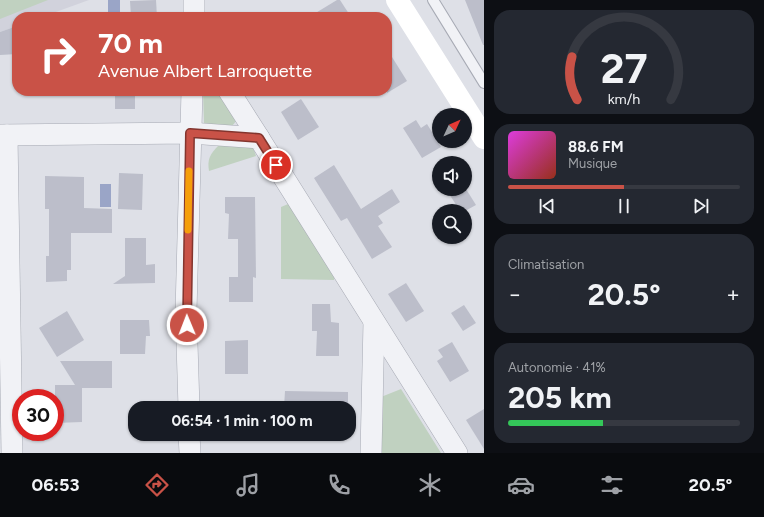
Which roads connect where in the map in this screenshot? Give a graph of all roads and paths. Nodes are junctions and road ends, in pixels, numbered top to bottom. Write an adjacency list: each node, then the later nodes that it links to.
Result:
1 (194, 0): 4 (street)
2 (397, 0): 11 (street)
3 (433, 0): 5 (lane)
4 (194, 12)
5 (484, 83)
6 (192, 96): 8 (street)
7 (232, 96): 10 (street)
8 (190, 133): 9 (street); 10 (street); 13 (street)
9 (4, 135): 15 (street)
10 (259, 138): 12 (street)
11 (484, 138)
12 (374, 322): 17 (street); 18 (street)
13 (189, 401)
14 (190, 441): 16 (street)
15 (12, 453)
16 (190, 453)
17 (371, 453)
18 (457, 453)

